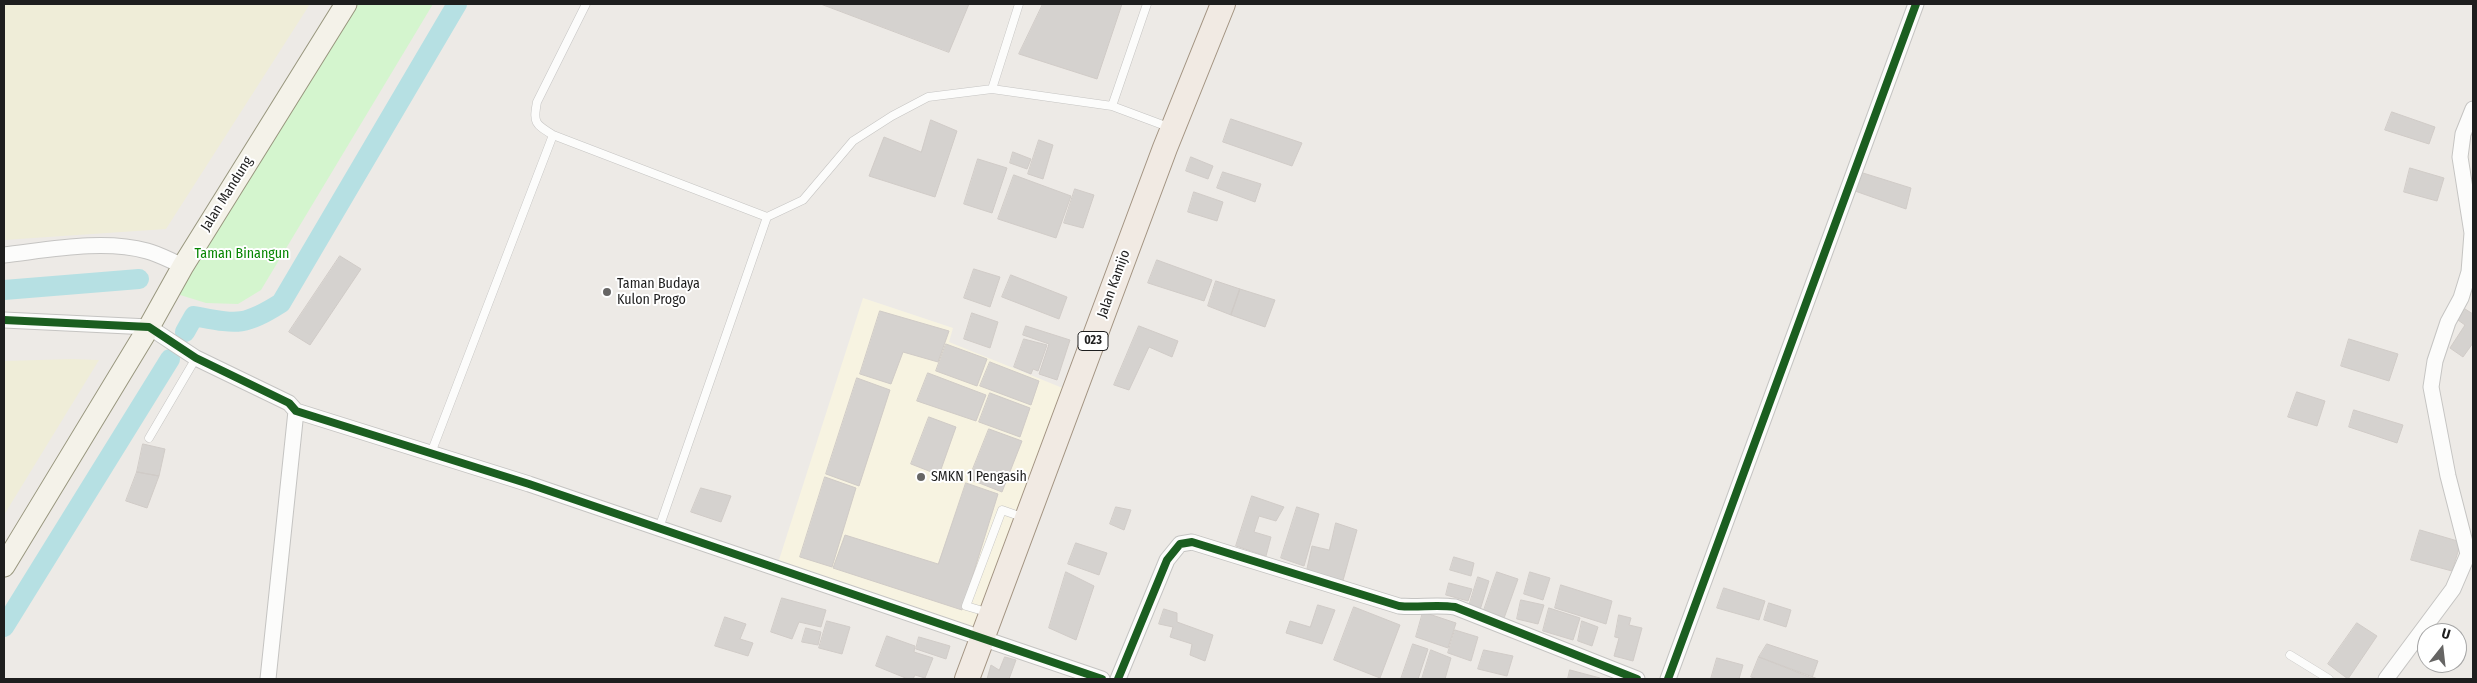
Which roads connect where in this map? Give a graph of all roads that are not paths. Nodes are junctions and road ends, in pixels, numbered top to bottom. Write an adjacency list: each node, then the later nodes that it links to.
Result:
1 (346, 4): 14 (main road, Jalan Mandung)
2 (586, 4): 11 (lane)
3 (1019, 4): 7 (lane)
4 (1147, 4): 8 (lane)
5 (1916, 4): 30 (street)
6 (1218, 5): 10 (main road, Jalan Kamijo / 023)
7 (992, 89): 8 (lane); 12 (lane)
8 (1112, 106): 10 (lane)
9 (2473, 109): 32 (street)
10 (1173, 128): 23 (main road, Jalan Kamijo / 023)
11 (553, 135): 12 (lane); 20 (lane)
12 (767, 217): 21 (lane)
13 (4, 255): 14 (street)
14 (183, 266): 16 (main road, Jalan Mandung)
15 (4, 320): 16 (street)
16 (149, 327): 17 (street); 22 (main road, Jalan Mandung)
17 (196, 358): 18 (street); 19 (lane)
18 (296, 411): 20 (street); 25 (street)
19 (150, 438)
20 (431, 453): 21 (street)
21 (659, 528): 23 (street)
22 (4, 566)
23 (982, 639): 26 (main road, Jalan Kamijo / 023); 27 (street)
24 (2290, 655): 31 (lane)
25 (268, 679)
26 (967, 679)
27 (1102, 679)
28 (1118, 679): 29 (street)
29 (1637, 679)
30 (1668, 679)
31 (2329, 679)
32 (2386, 679)

